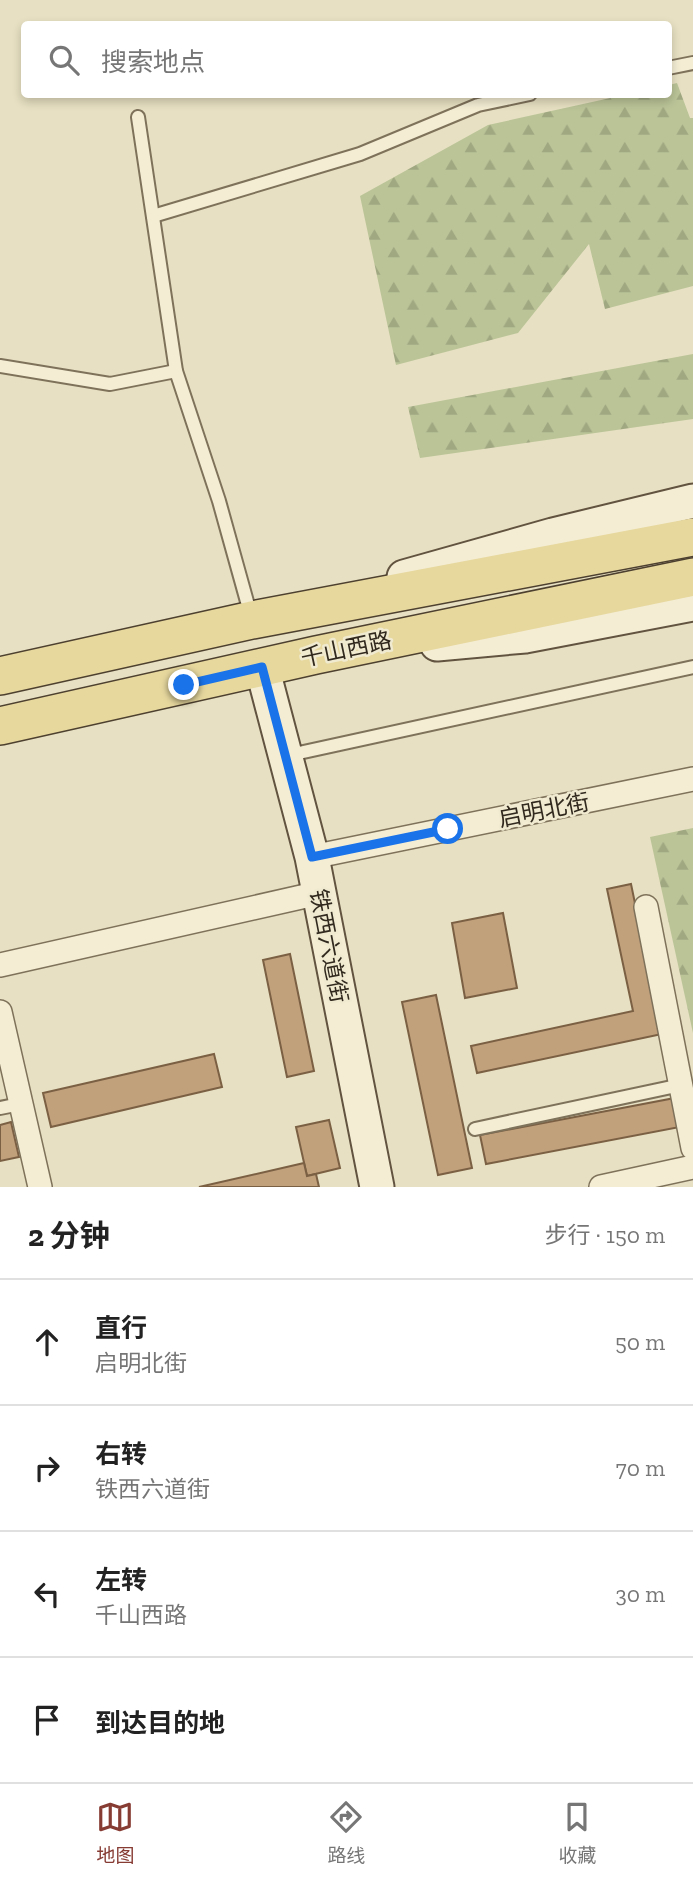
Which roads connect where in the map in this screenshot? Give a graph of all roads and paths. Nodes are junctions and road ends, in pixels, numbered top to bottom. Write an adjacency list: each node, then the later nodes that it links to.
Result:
1 (693, 63): 2 (lane)
2 (672, 67)
3 (509, 98): 5 (lane)
4 (138, 117): 5 (lane)
5 (153, 216): 7 (lane)
6 (0, 366): 7 (lane)
7 (176, 371): 12 (lane)
8 (693, 501): 12 (main road)
9 (693, 537): 12 (main road, 千山西路)
10 (693, 577): 13 (main road, 千山西路)
11 (693, 604): 13 (main road)
12 (252, 620): 16 (main road, 千山西路)
13 (316, 655): 14 (main road, 千山西路)
14 (262, 667): 17 (main road, 千山西路); 18 (main road, 铁西六道街)
15 (693, 667): 18 (lane)
16 (0, 676)
17 (0, 726)
18 (285, 756): 20 (main road, 铁西六道街)
19 (693, 779): 20 (street, 启明北街)
20 (312, 857): 21 (main road, 铁西六道街)
21 (319, 893): 23 (street); 31 (main road, 铁西六道街)
22 (646, 906): 25 (street)
23 (0, 965)
24 (0, 1012): 26 (street)
25 (681, 1085): 27 (lane); 28 (street)
26 (10, 1106): 30 (street)
27 (475, 1129)
28 (693, 1149)
29 (693, 1167): 32 (street)
30 (40, 1187)
31 (377, 1187)
32 (601, 1187)

